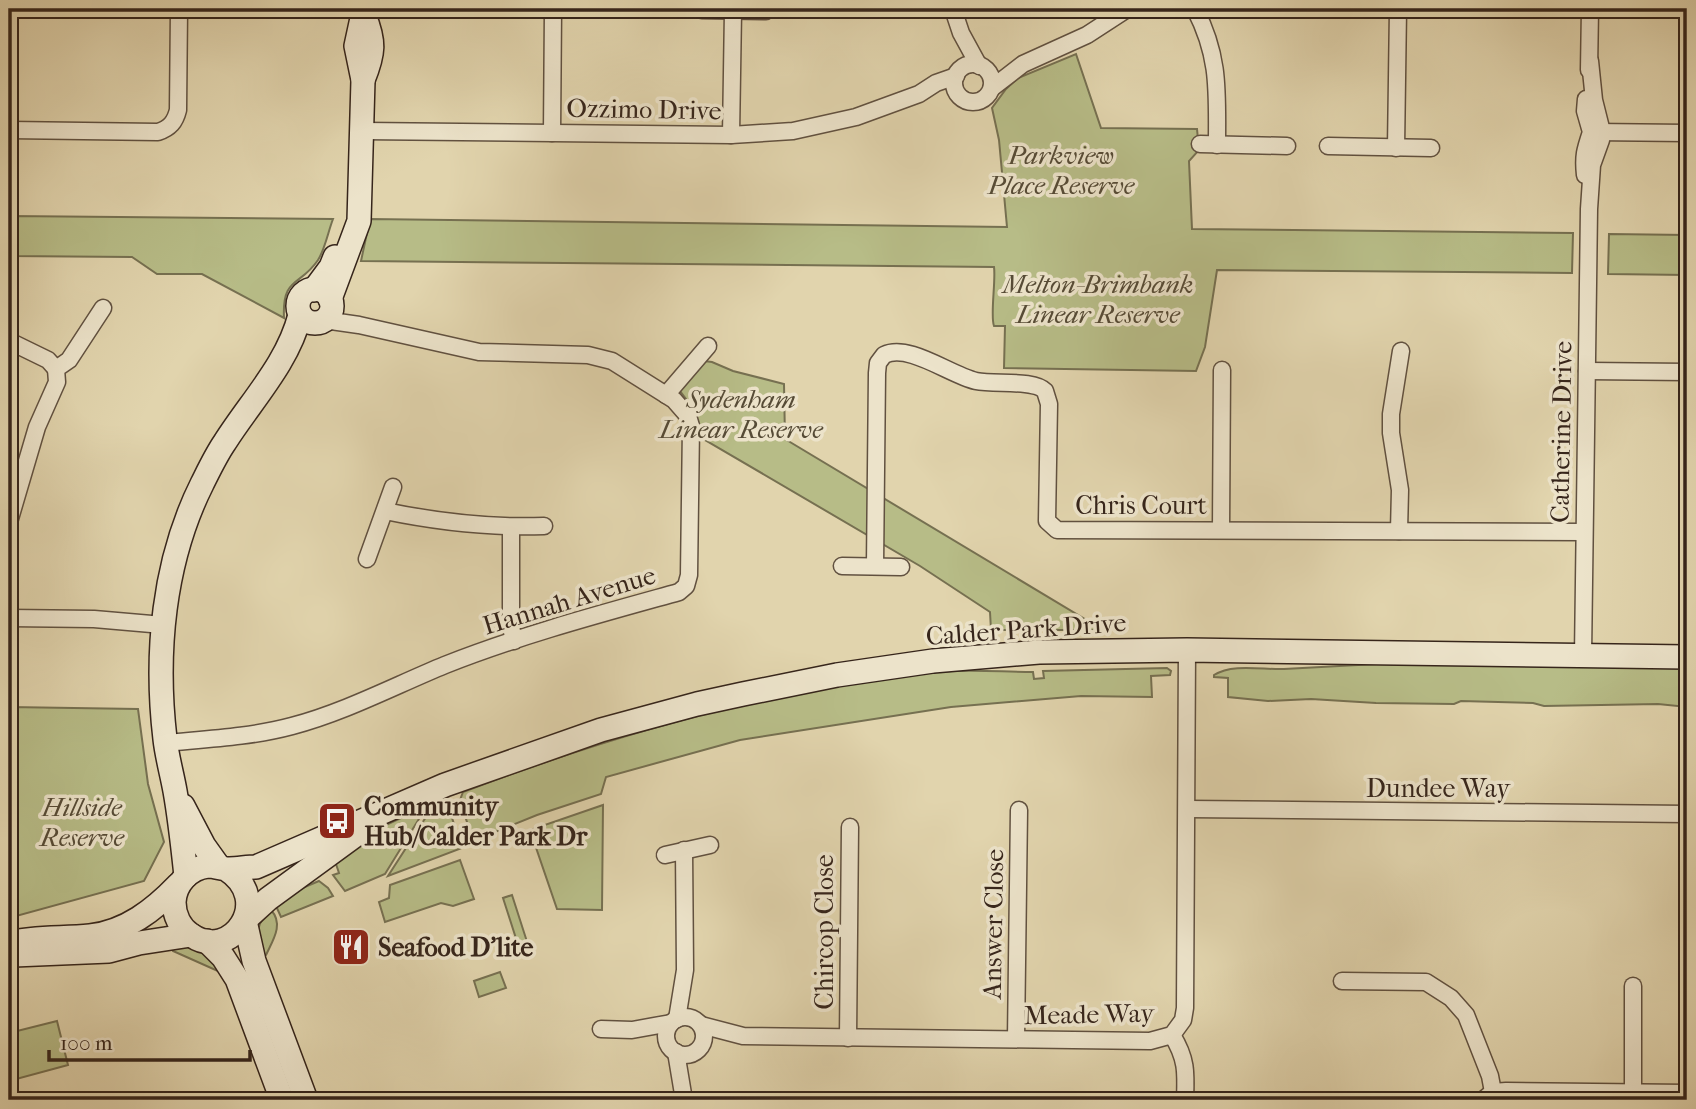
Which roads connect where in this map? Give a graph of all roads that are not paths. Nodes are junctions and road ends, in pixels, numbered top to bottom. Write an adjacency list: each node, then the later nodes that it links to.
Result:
1 (179, 9): 19 (street)
2 (553, 9): 23 (street)
3 (953, 9): 12 (street)
4 (1127, 9): 13 (street)
5 (1195, 9): 26 (street)
6 (1398, 9): 29 (street)
7 (1590, 9): 21 (street, Catherine Drive)
8 (702, 10): 9 (street)
9 (733, 11): 10 (street); 24 (street)
10 (766, 11)
11 (364, 12): 20 (street)
12 (961, 33): 14 (street); 15 (street)
13 (1023, 64): 14 (street); 16 (street)
14 (982, 67): 15 (street); 16 (street)
15 (959, 72): 17 (street, Ozzimo Drive); 18 (street)
16 (992, 88): 18 (street)
17 (919, 94): 18 (street, Ozzimo Drive); 24 (street, Ozzimo Drive)
18 (958, 94)
19 (9, 130)
20 (363, 131): 23 (street, Ozzimo Drive); 32 (street)
21 (1596, 132): 22 (street); 38 (street, Catherine Drive)
22 (1687, 132)
23 (552, 133): 24 (street, Ozzimo Drive)
24 (731, 135)
25 (1200, 144): 26 (street)
26 (1217, 145): 27 (street)
27 (1287, 146)
28 (1328, 146): 29 (street)
29 (1396, 148): 30 (street)
30 (1431, 148)
31 (103, 308): 36 (street)
32 (319, 309): 40 (street, Hannah Avenue); 55 (street)
33 (9, 341): 36 (street)
34 (708, 346): 40 (street)
35 (1401, 351): 48 (street)
36 (56, 369): 41 (street)
37 (1222, 370): 47 (street)
38 (1587, 372): 39 (street); 49 (street, Catherine Drive)
39 (1687, 372)
40 (666, 395): 56 (street, Hannah Avenue)
41 (14, 484): 44 (street)
42 (393, 487): 43 (street)
43 (385, 511): 46 (street); 50 (street)
44 (9, 522)
45 (544, 526): 46 (street)
46 (511, 527): 56 (street)
47 (1221, 530): 48 (street, Chris Court); 52 (street, Chris Court)
48 (1399, 531): 49 (street, Chris Court)
49 (1584, 532): 58 (street, Catherine Drive)
50 (367, 559)
51 (842, 566): 52 (street)
52 (875, 566): 53 (street)
53 (901, 567)
54 (9, 618): 55 (street)
55 (163, 625): 60 (street)
56 (514, 640): 60 (street, Hannah Avenue)
57 (1187, 650): 58 (street, Calder Park Drive); 62 (street, Calder Park Drive); 63 (street, Meade Way)
58 (1583, 656): 59 (street, Calder Park Drive)
59 (1687, 657)
60 (166, 748): 61 (street)
61 (175, 791): 70 (street); 71 (street)
62 (390, 809): 70 (street, Calder Park Drive); 72 (street, Calder Park Drive)
63 (1188, 809): 65 (street, Dundee Way); 83 (street, Meade Way)
64 (1019, 810): 86 (street, Answer Close)
65 (1687, 814)
66 (850, 827): 85 (street, Chircop Close)
67 (710, 845): 68 (street)
68 (684, 850): 69 (street); 76 (street)
69 (665, 855)
70 (223, 868): 71 (street); 72 (street)
71 (184, 878): 73 (street); 74 (street)
72 (245, 920): 73 (street); 88 (street)
73 (199, 938): 75 (street); 88 (street)
74 (9, 943)
75 (9, 956)
76 (685, 970): 79 (street); 80 (street)
77 (1342, 981): 91 (street)
78 (1633, 986): 89 (street)
79 (674, 1021): 80 (street); 82 (street); 87 (street)
80 (698, 1022): 84 (street, Meade Way); 87 (street)
81 (601, 1029): 82 (street)
82 (632, 1030): 87 (street)
83 (1172, 1035): 86 (street, Meade Way); 95 (street)
84 (743, 1036): 85 (street, Meade Way); 87 (street, Meade Way)
85 (848, 1038): 86 (street, Meade Way)
86 (1016, 1039)
87 (685, 1049): 94 (street)
88 (278, 1056): 92 (street); 93 (street)
89 (1633, 1093): 90 (street); 91 (street)
90 (1687, 1093)
91 (1488, 1096)
92 (282, 1100)
93 (306, 1100)
94 (684, 1100)
95 (1185, 1100)

